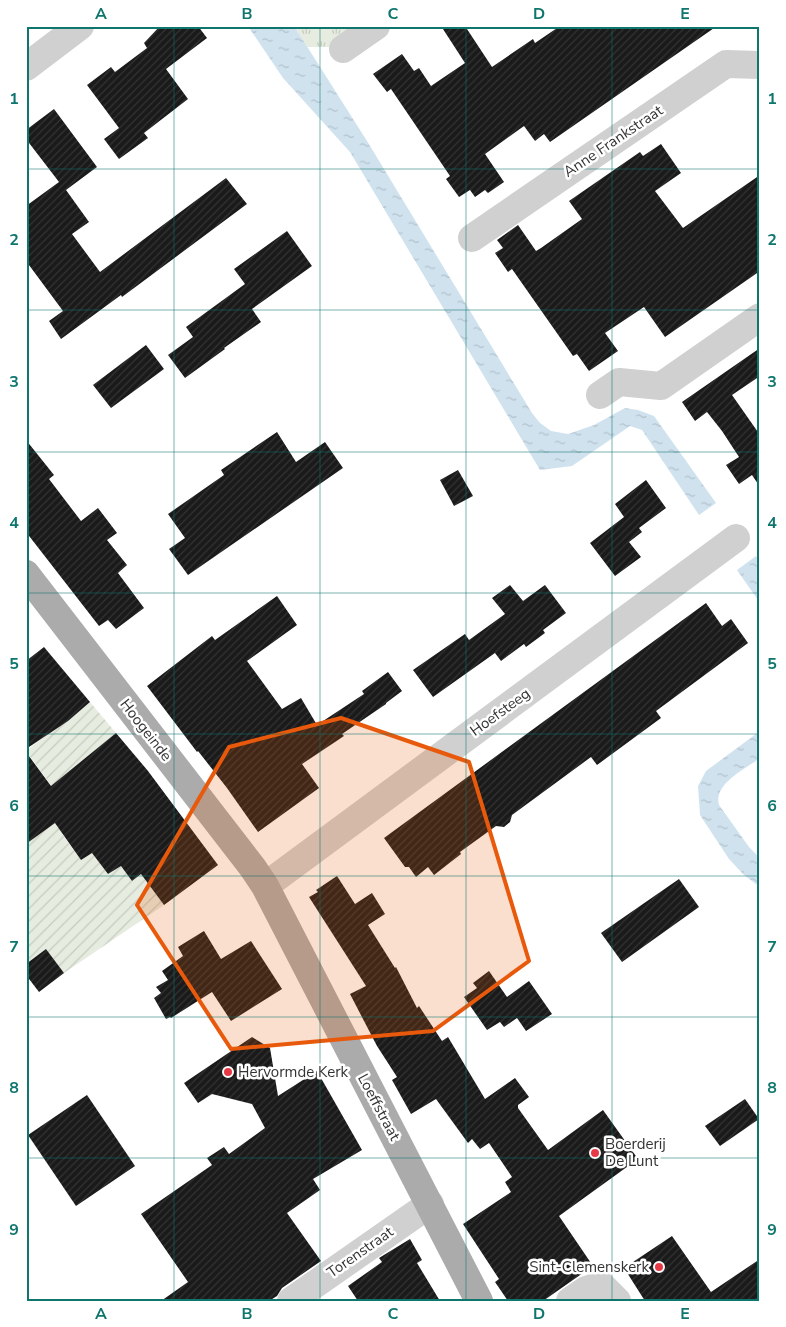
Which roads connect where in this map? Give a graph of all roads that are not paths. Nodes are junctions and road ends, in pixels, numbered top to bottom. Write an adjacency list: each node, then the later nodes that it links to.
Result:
1 (80, 26): 5 (street)
2 (376, 26): 3 (street)
3 (343, 49)
4 (760, 65): 6 (street, Anne Frankstraat)
5 (26, 67)
6 (472, 238)
7 (760, 317): 8 (street)
8 (600, 394)
9 (736, 538): 11 (street, Hoefsteeg)
10 (26, 574): 11 (main road, Hoogeinde)
11 (265, 886): 12 (main road, Loeffstraat)
12 (430, 1204): 13 (street, Torenstraat); 14 (main road, Loeffstraat)
13 (291, 1301)
14 (479, 1301)
15 (570, 1301): 16 (street)
16 (617, 1301)

